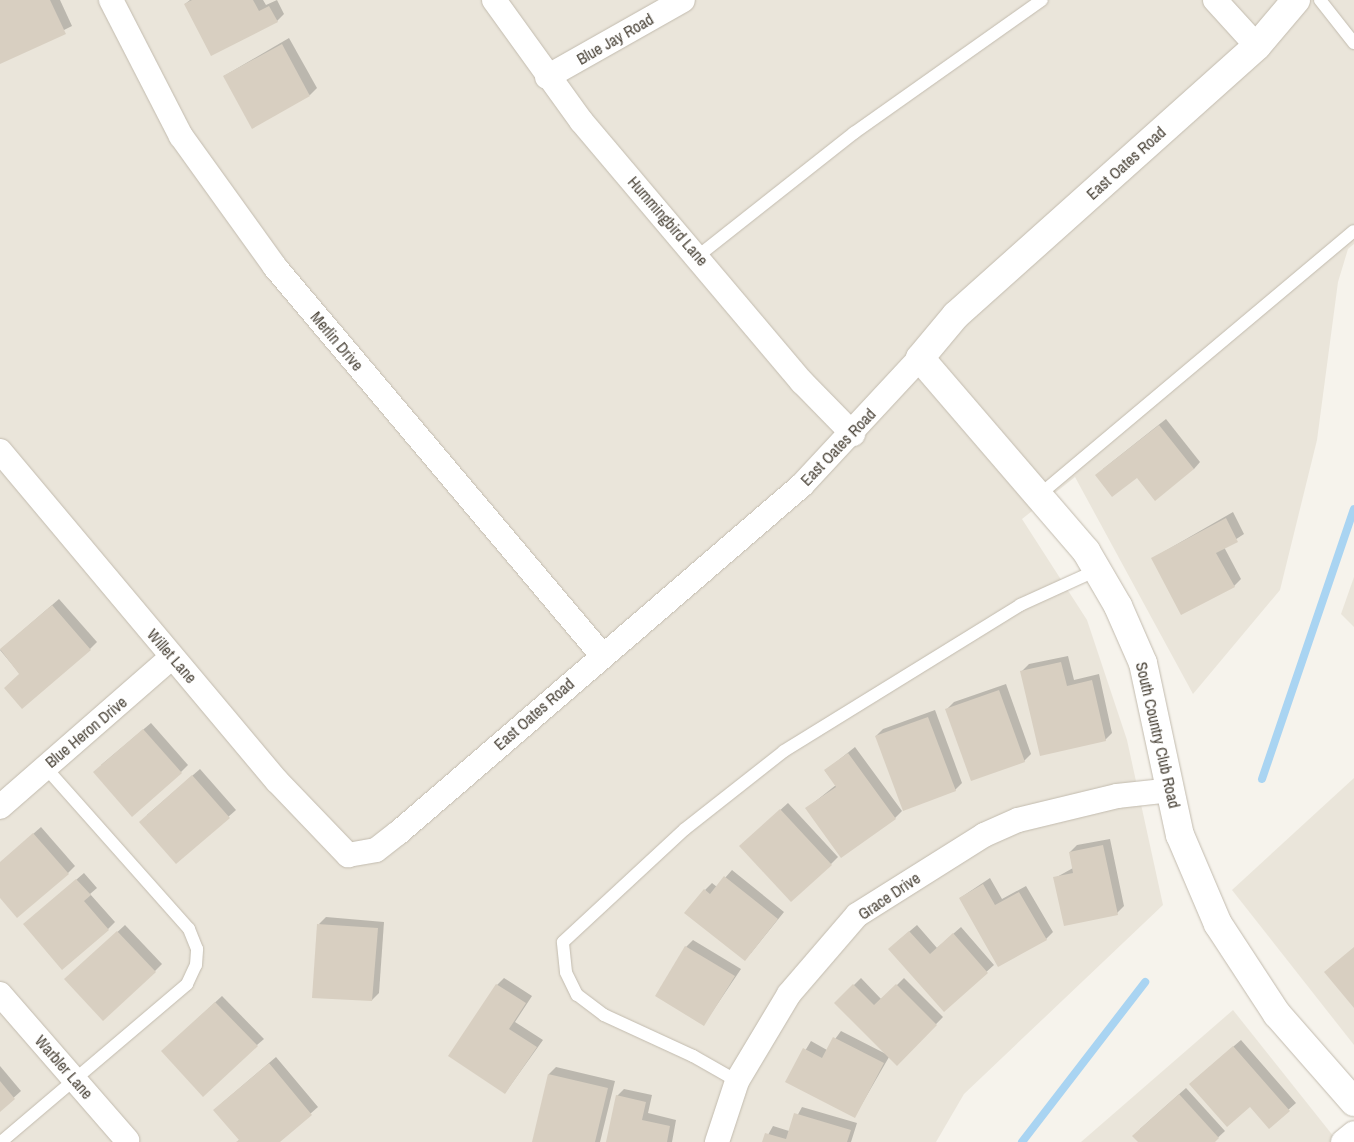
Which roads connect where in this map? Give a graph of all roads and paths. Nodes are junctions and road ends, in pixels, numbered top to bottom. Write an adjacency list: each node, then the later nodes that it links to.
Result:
1 (111, 0): 18 (street, Merlin Drive)
2 (494, 0): 10 (street, Hummingbird Lane)
3 (683, 0): 10 (street, Blue Jay Road)
4 (1042, 0): 12 (lane)
5 (1215, 0): 9 (street)
6 (1296, 0): 9 (street, East Oates Road)
7 (1320, 0): 8 (lane)
8 (1354, 43)
9 (1257, 46): 13 (street, East Oates Road)
10 (547, 77): 12 (street, Hummingbird Lane)
11 (1354, 231): 16 (lane)
12 (698, 256): 14 (street, Hummingbird Lane)
13 (920, 358): 14 (street, East Oates Road); 16 (street, South Country Club Road)
14 (852, 434): 18 (street, East Oates Road)
15 (0, 451): 19 (street, Willet Lane)
16 (1038, 496): 17 (street, South Country Club Road)
17 (1097, 570): 21 (street, South Country Club Road); 26 (lane)
18 (602, 654): 23 (street, East Oates Road)
19 (172, 657): 20 (street, Blue Heron Drive); 23 (street, Willet Lane)
20 (45, 767): 22 (street, Blue Heron Drive); 25 (lane)
21 (1171, 790): 26 (street, Grace Drive); 27 (street, South Country Club Road)
22 (0, 806)
23 (348, 856)
24 (0, 994): 25 (street, Warbler Lane)
25 (74, 1079): 29 (street, Warbler Lane); 30 (lane)
26 (737, 1081): 31 (street, Grace Drive)
27 (1354, 1102)
28 (1354, 1132): 32 (street)
29 (127, 1141)
30 (1, 1142)
31 (717, 1142)
32 (1343, 1142)

